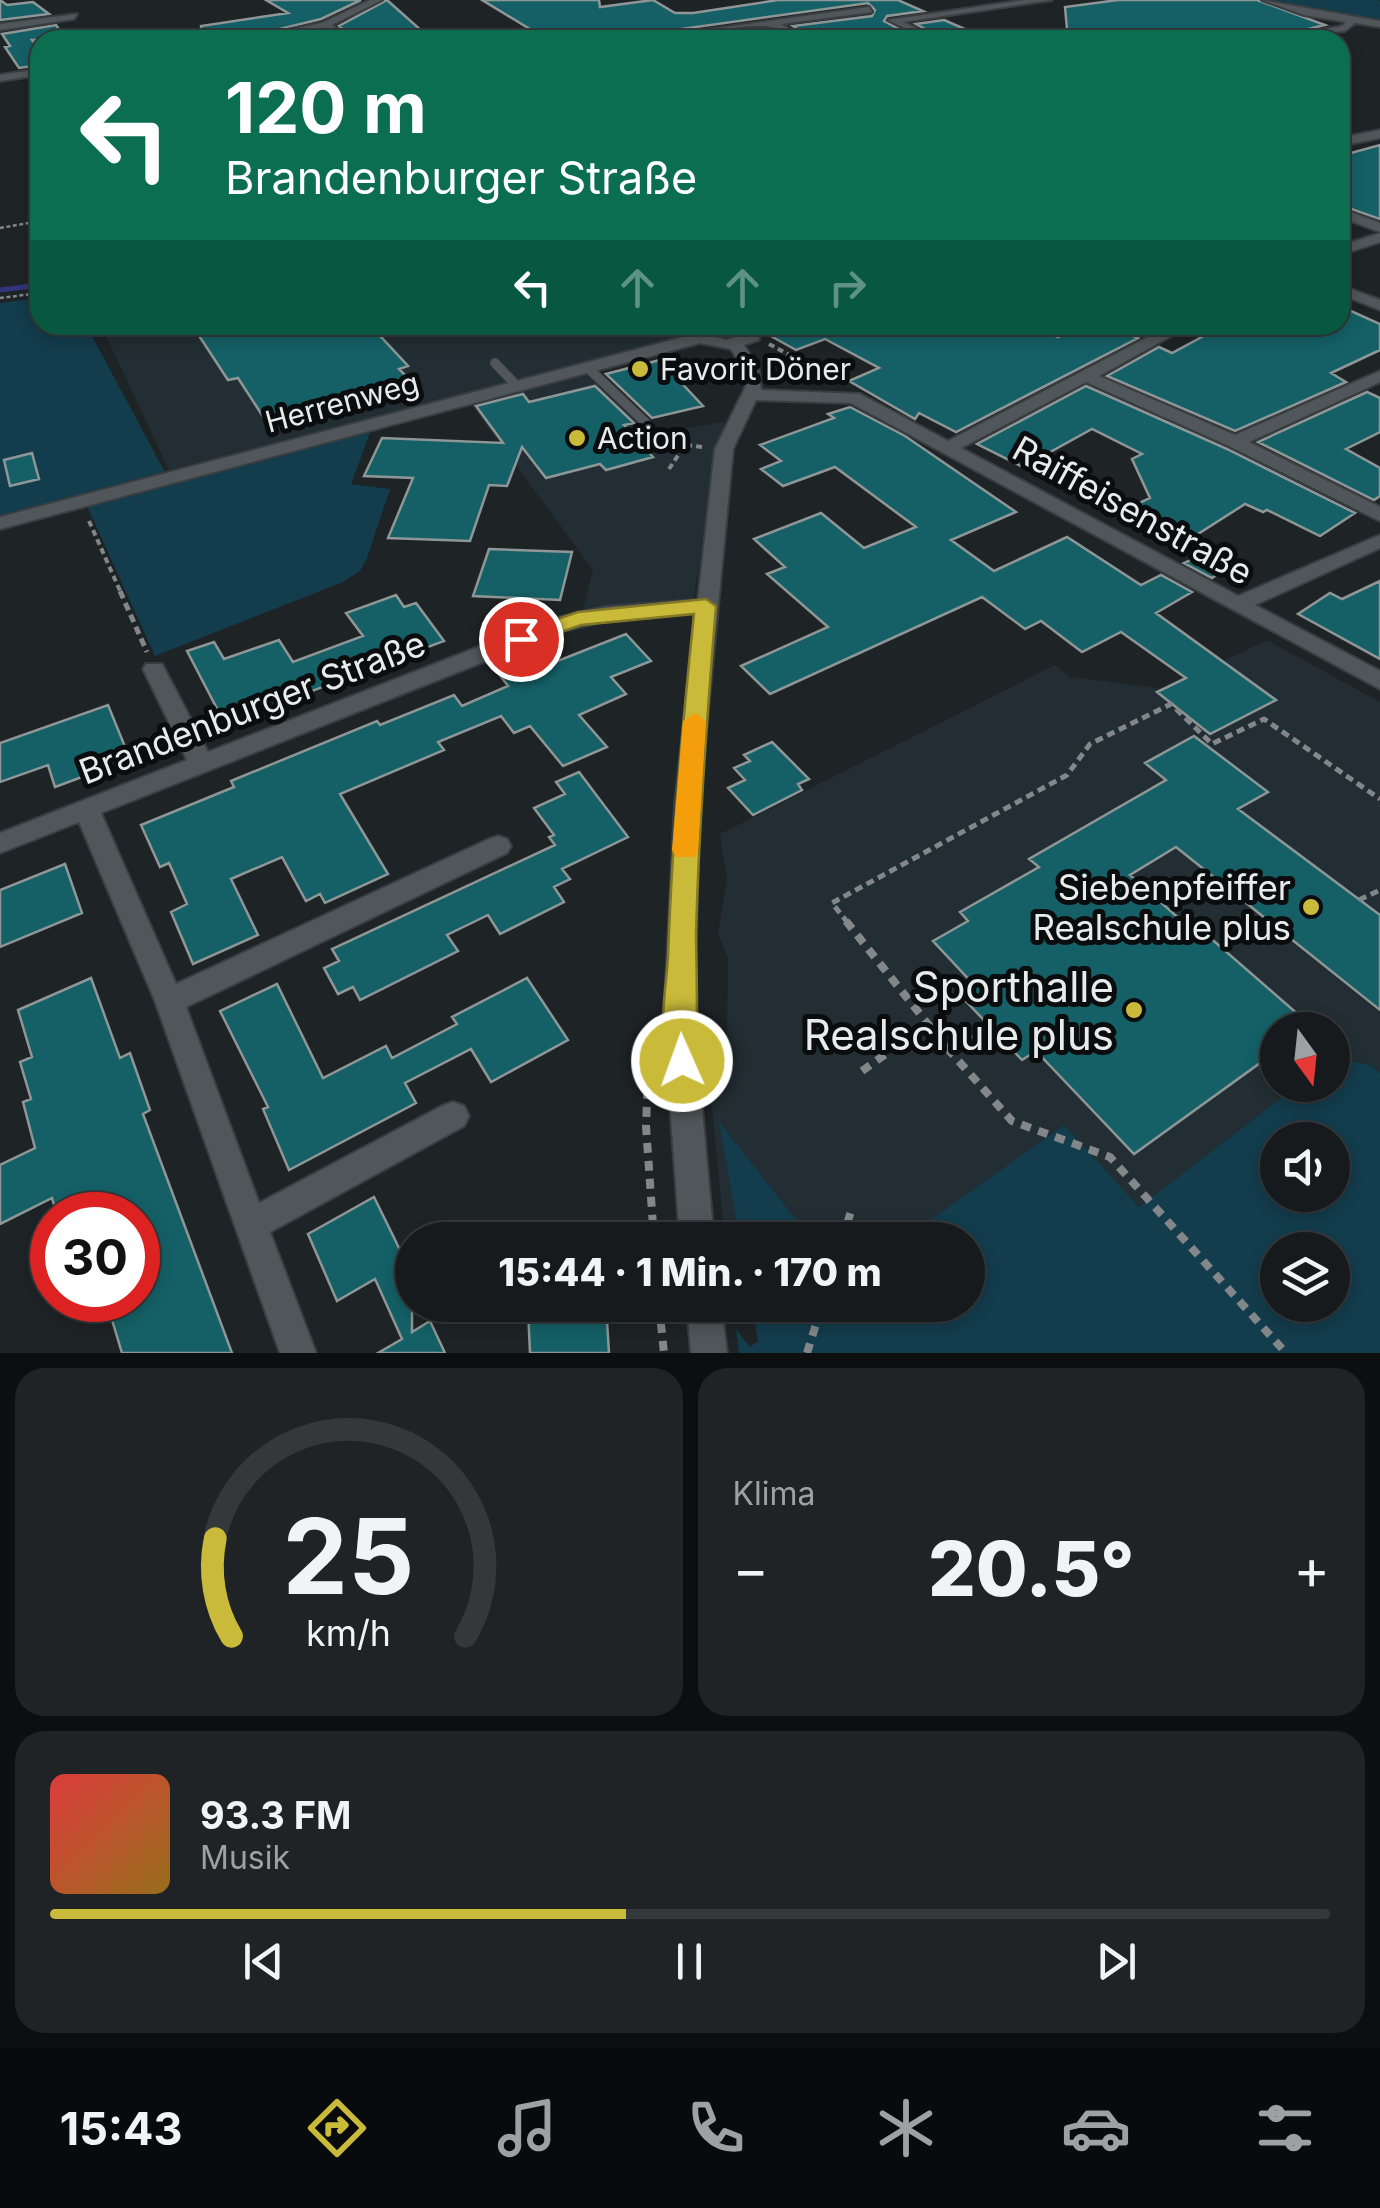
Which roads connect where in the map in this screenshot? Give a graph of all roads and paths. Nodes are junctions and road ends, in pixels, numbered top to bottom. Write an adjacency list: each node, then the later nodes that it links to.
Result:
1 (345, 0): 6 (street)
2 (376, 0): 6 (street)
3 (844, 0): 7 (street)
4 (1046, 0): 9 (street)
5 (1267, 0): 10 (street)
6 (362, 4): 13 (street)
7 (869, 10): 9 (street); 11 (street)
8 (74, 16): 14 (street)
9 (893, 20): 19 (street)
10 (1353, 21): 12 (street); 20 (street)
11 (769, 22): 17 (street); 18 (street)
12 (1380, 24)
13 (325, 25): 15 (street); 16 (street)
14 (0, 27)
15 (297, 30)
16 (332, 30)
17 (719, 30)
18 (785, 30)
19 (915, 30)
20 (1333, 30)
21 (30, 73): 22 (street)
22 (1, 77)
23 (1380, 134): 24 (street)
24 (1350, 140)
25 (1350, 216): 28 (street)
26 (30, 223): 27 (path)
27 (0, 228)
28 (1380, 228)
29 (1380, 237): 30 (street)
30 (1350, 248)
31 (1350, 293): 34 (street)
32 (30, 294): 33 (path)
33 (0, 298)
34 (1380, 306)
35 (690, 335): 42 (street, Herrenweg)
36 (703, 335): 37 (street)
37 (739, 335)
38 (749, 335): 46 (street)
39 (756, 335): 47 (path)
40 (1164, 335): 43 (street)
41 (496, 363): 45 (lane)
42 (588, 368): 45 (street, Herrenweg); 48 (lane)
43 (1086, 376): 49 (street); 50 (street)
44 (1380, 376): 49 (street)
45 (518, 387): 53 (street, Herrenweg)
46 (752, 395): 47 (street, Raiffeisenstraße); 51 (street)
47 (854, 398): 50 (street, Raiffeisenstraße)
48 (647, 424)
49 (1236, 442): 54 (street)
50 (950, 447): 57 (street, Raiffeisenstraße)
51 (724, 449): 52 (path); 58 (street)
52 (670, 469)
53 (81, 502): 55 (street, Herrenweg); 59 (path)
54 (1380, 515)
55 (0, 523)
56 (1380, 542): 57 (street)
57 (1238, 604): 60 (street, Raiffeisenstraße)
58 (706, 606): 61 (street, Brandenburger Straße); 75 (street)
59 (154, 669): 61 (street)
60 (1380, 681)
61 (202, 765): 63 (street, Brandenburger Straße)
62 (1380, 799): 69 (path)
63 (86, 810): 64 (street, Brandenburger Straße); 68 (street)
64 (0, 843)
65 (498, 846): 68 (street)
66 (1380, 890): 67 (path)
67 (1360, 900)
68 (169, 1001): 77 (street)
69 (928, 1024): 71 (path); 72 (path)
70 (986, 1026): 71 (path)
71 (947, 1048): 85 (path)
72 (862, 1071)
73 (453, 1116): 77 (street)
74 (852, 1208): 76 (path)
75 (696, 1222)
76 (848, 1222)
77 (252, 1224): 81 (street)
78 (661, 1322): 82 (path)
79 (706, 1322): 83 (street)
80 (817, 1322): 84 (path)
81 (298, 1353)
82 (664, 1353)
83 (710, 1353)
84 (807, 1353)
85 (1286, 1353)

